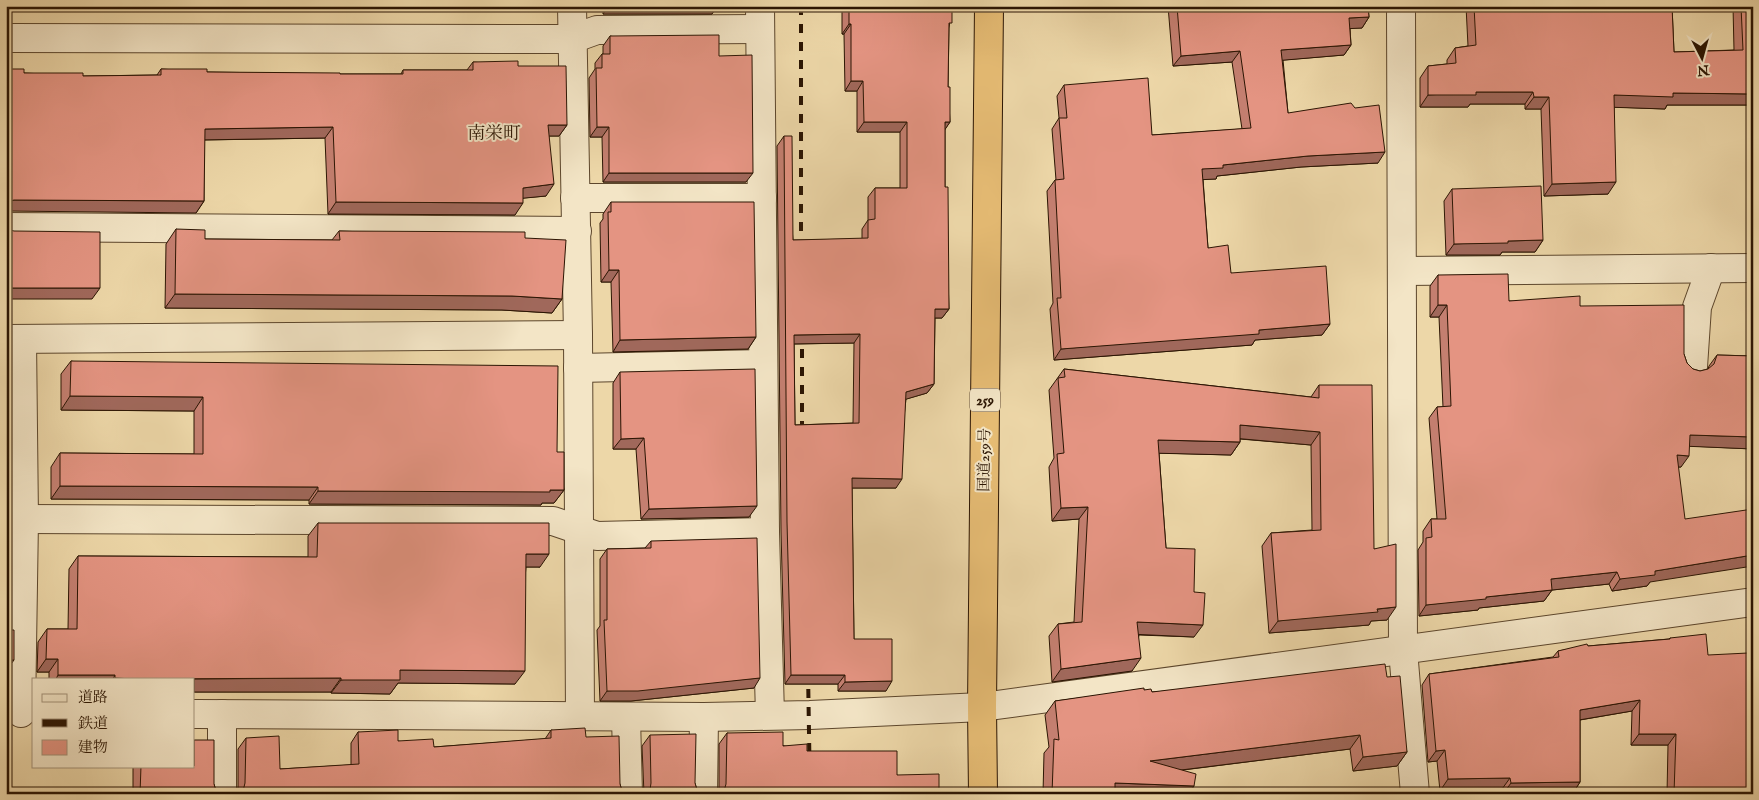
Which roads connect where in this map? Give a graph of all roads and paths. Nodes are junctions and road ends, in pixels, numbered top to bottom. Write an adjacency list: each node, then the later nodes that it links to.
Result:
1 (572, 6): 6 (street)
2 (989, 6): 24 (highway, 国道259号 / 259)
3 (1401, 6): 13 (street)
4 (760, 18): 6 (street); 8 (street)
5 (6, 38): 6 (street)
6 (572, 39): 7 (street)
7 (575, 198): 8 (street); 10 (street)
8 (762, 198): 16 (street)
9 (6, 227): 10 (street)
10 (576, 231): 14 (street)
11 (1711, 268): 12 (street); 13 (street); 17 (street)
12 (1753, 268)
13 (1402, 271): 23 (street)
14 (578, 335): 15 (street); 18 (street)
15 (14, 339): 19 (street)
16 (763, 364): 18 (street); 21 (street)
17 (1693, 367)
18 (578, 368): 20 (street)
19 (24, 519): 20 (street); 25 (street)
20 (578, 530): 21 (street); 29 (street)
21 (765, 532): 28 (street)
22 (1753, 602): 23 (street)
23 (1402, 650): 24 (street); 36 (street)
24 (982, 707): 28 (street); 35 (highway, 国道259号 / 259)
25 (20, 713)
26 (195, 714): 27 (street)
27 (222, 714): 29 (street); 32 (street)
28 (770, 715): 31 (street)
29 (580, 717): 30 (street)
30 (626, 717): 31 (street); 33 (street)
31 (704, 717): 34 (street)
32 (222, 794)
33 (628, 794)
34 (703, 794)
35 (983, 794)
36 (1415, 794)

